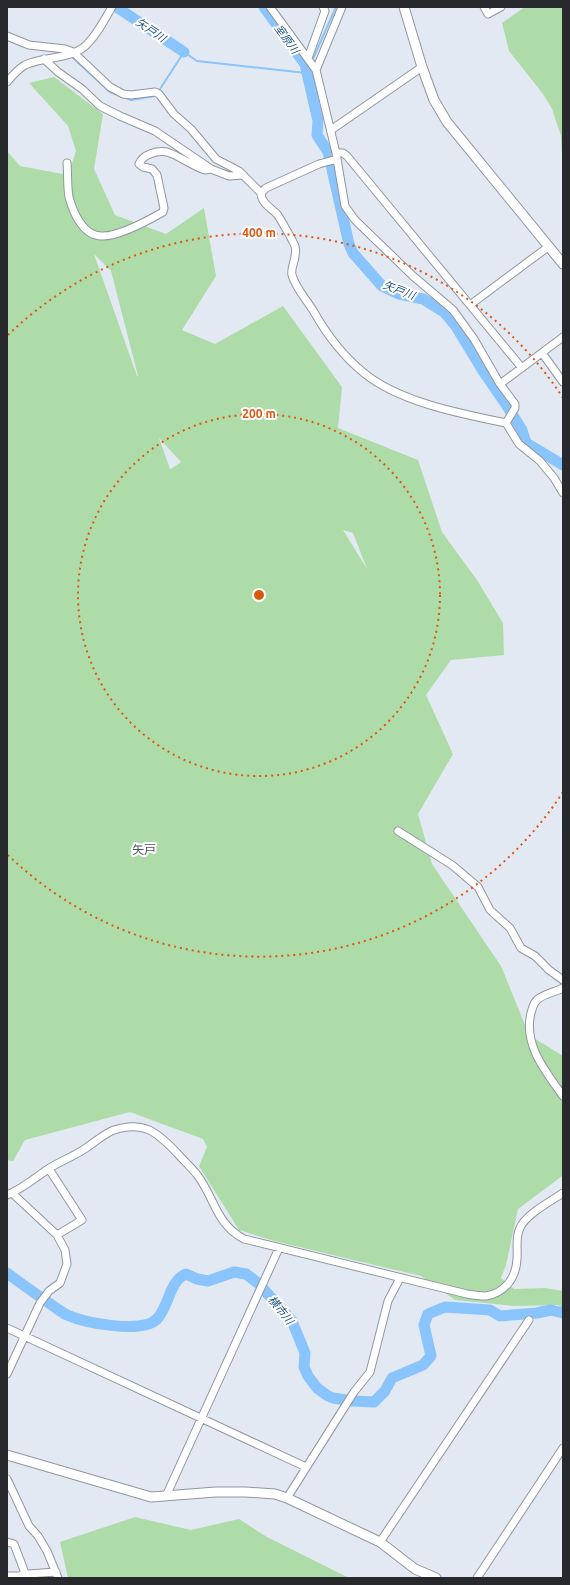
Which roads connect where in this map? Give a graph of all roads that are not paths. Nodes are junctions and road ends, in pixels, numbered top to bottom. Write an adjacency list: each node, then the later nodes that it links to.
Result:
1 (112, 7): 9 (street)
2 (270, 7): 10 (street)
3 (342, 7): 13 (street)
4 (404, 7): 12 (street)
5 (484, 7): 6 (street)
6 (501, 7)
7 (325, 8): 10 (street)
8 (7, 36): 9 (street)
9 (73, 52): 11 (street); 19 (street)
10 (308, 58): 13 (street)
11 (44, 60): 14 (street); 18 (street)
12 (422, 67): 15 (street); 21 (street)
13 (314, 68): 15 (street)
14 (7, 82)
15 (331, 130): 16 (street)
16 (337, 156): 20 (street); 23 (street); 28 (street)
17 (68, 163): 18 (street)
18 (211, 169): 19 (street)
19 (243, 175): 20 (street)
20 (261, 193): 29 (street)
21 (548, 246): 22 (street); 23 (street)
22 (563, 264)
23 (470, 305): 26 (street)
24 (563, 337): 25 (street)
25 (542, 353): 26 (street); 27 (street)
26 (522, 368): 28 (street)
27 (563, 382)
28 (500, 384): 29 (street)
29 (506, 423): 30 (street)
30 (563, 493)
31 (398, 832): 32 (street)
32 (563, 980)
33 (563, 988): 34 (street)
34 (563, 1096)
35 (49, 1169): 37 (street); 38 (street); 39 (street)
36 (563, 1193): 40 (street)
37 (10, 1194): 38 (street)
38 (57, 1235): 43 (street)
39 (279, 1248): 40 (street); 45 (street)
40 (400, 1278): 48 (street)
41 (529, 1320): 53 (street)
42 (7, 1328): 43 (street)
43 (24, 1336): 44 (street); 45 (street)
44 (7, 1374)
45 (201, 1418): 48 (street); 50 (street)
46 (563, 1448): 58 (street)
47 (7, 1455): 50 (street)
48 (306, 1468): 51 (street)
49 (8, 1481): 55 (street)
50 (166, 1496): 51 (street)
51 (287, 1498): 53 (street)
52 (7, 1542): 54 (street)
53 (380, 1542): 57 (street)
54 (25, 1573): 55 (street); 56 (street)
55 (57, 1575)
56 (7, 1576)
57 (436, 1578)
58 (477, 1578)

